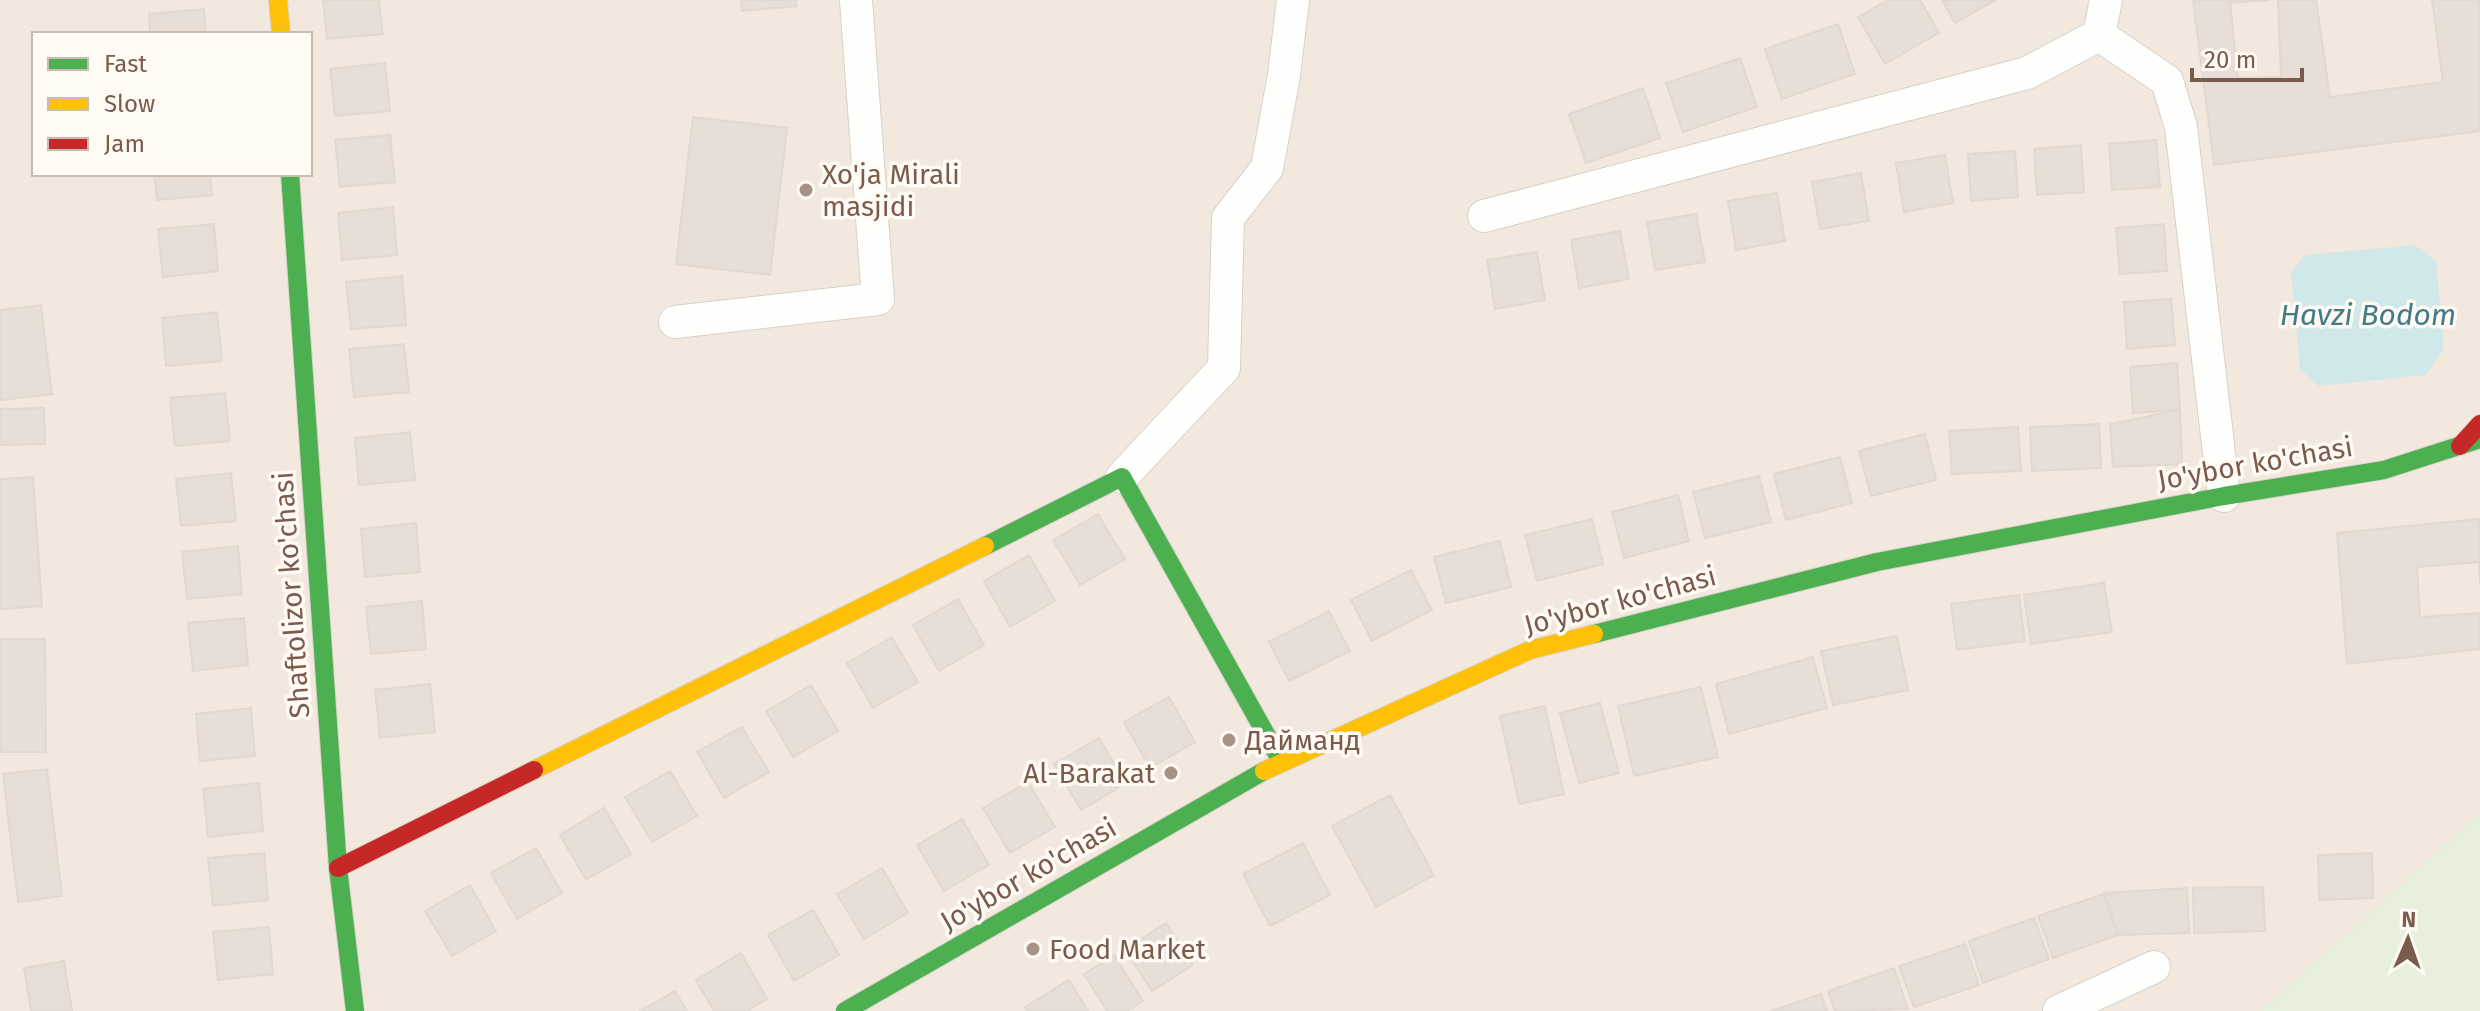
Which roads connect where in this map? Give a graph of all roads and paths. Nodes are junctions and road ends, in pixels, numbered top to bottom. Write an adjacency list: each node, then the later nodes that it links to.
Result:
1 (278, 0): 5 (street)
2 (856, 0): 9 (street)
3 (1293, 0): 13 (street)
4 (2106, 0): 6 (street)
5 (281, 32)
6 (2099, 35): 8 (street); 14 (street)
7 (290, 176): 16 (street, Shaftolizor ko'chasi)
8 (1484, 216)
9 (675, 322)
10 (2480, 424): 12 (street)
11 (2480, 439): 12 (street, Jo'ybor ko'chasi)
12 (2460, 446): 14 (street, Jo'ybor ko'chasi)
13 (1122, 477): 15 (street); 16 (street)
14 (2224, 496): 15 (street, Jo'ybor ko'chasi)
15 (1281, 761): 19 (street, Jo'ybor ko'chasi)
16 (338, 868): 18 (street, Shaftolizor ko'chasi)
17 (2154, 967): 20 (street)
18 (355, 1011)
19 (845, 1011)
20 (2059, 1011)

